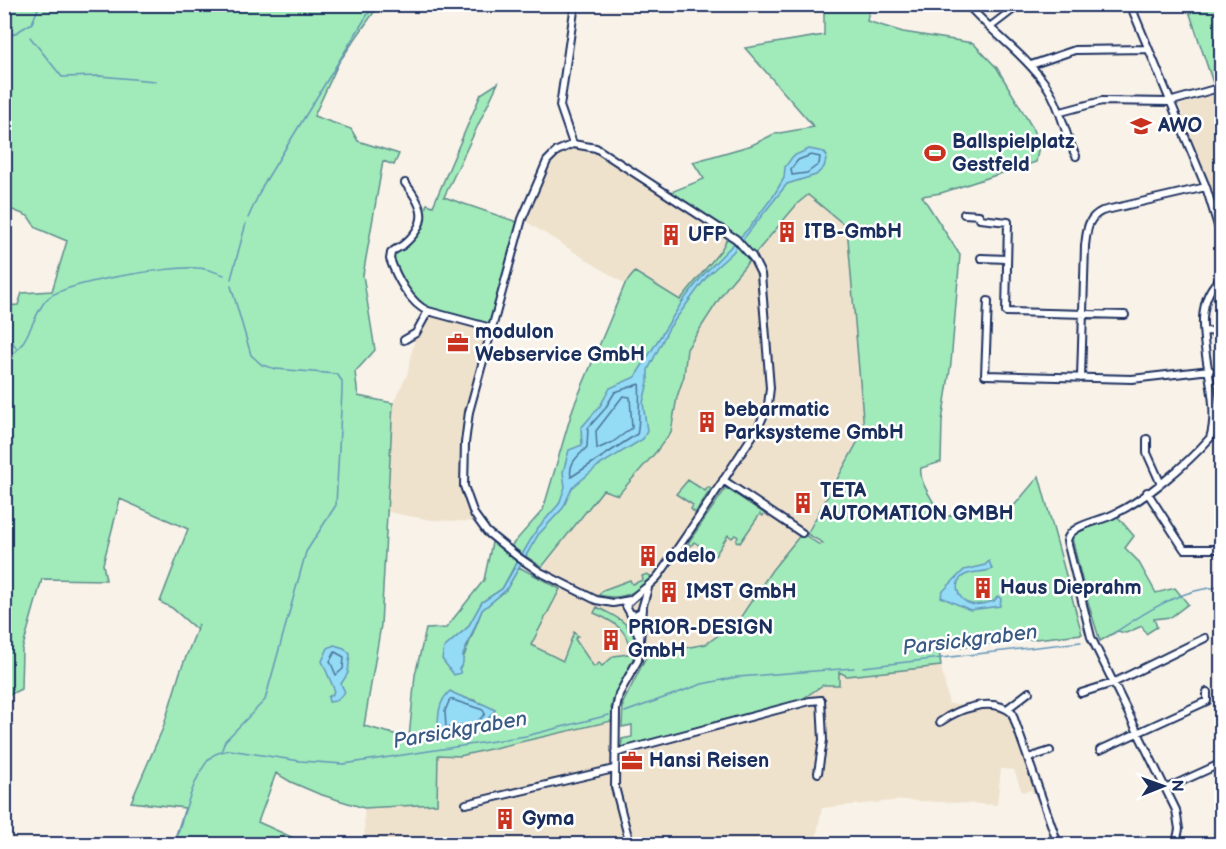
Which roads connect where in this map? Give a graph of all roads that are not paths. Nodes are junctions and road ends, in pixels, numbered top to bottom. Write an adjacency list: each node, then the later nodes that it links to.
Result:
1 (575, 4): 11 (street)
2 (967, 4): 5 (street)
3 (1020, 4): 5 (street)
4 (1130, 4): 6 (street)
5 (990, 27): 7 (street)
6 (1148, 49): 7 (street); 9 (street)
7 (1031, 65): 10 (street)
8 (1221, 87): 9 (street)
9 (1169, 102): 10 (street); 14 (street)
10 (1061, 112): 12 (street)
11 (573, 144): 24 (street); 31 (street)
12 (1076, 156)
13 (405, 183): 21 (street)
14 (1206, 187): 16 (street); 22 (street)
15 (964, 214): 18 (street)
16 (1221, 238)
17 (981, 258): 18 (street)
18 (1007, 259): 22 (street)
19 (1221, 277): 25 (street)
20 (988, 301): 29 (street)
21 (428, 311): 24 (street); 27 (street)
22 (1082, 314): 23 (street); 29 (street)
23 (1125, 315)
24 (490, 328): 38 (street)
25 (1204, 331): 26 (street); 28 (street)
26 (1221, 332)
27 (405, 340)
28 (1210, 370): 29 (street); 32 (street)
29 (1081, 378)
30 (1147, 439): 32 (street)
31 (723, 480): 34 (street); 36 (street)
32 (1160, 482): 33 (street)
33 (1148, 492): 35 (street); 43 (street)
34 (802, 533)
35 (1221, 549)
36 (648, 588): 37 (street); 39 (street)
37 (632, 599): 38 (street); 39 (street); 40 (street)
38 (613, 603): 40 (street)
39 (643, 608): 40 (street); 42 (street)
40 (629, 612): 42 (street)
41 (1205, 638): 43 (street)
42 (640, 646): 52 (street)
43 (1113, 683): 46 (street); 49 (street)
44 (1029, 692): 47 (street)
45 (1207, 692): 49 (street)
46 (1081, 693)
47 (1007, 709): 48 (street); 53 (street)
48 (939, 722)
49 (1139, 734): 50 (street); 57 (street)
50 (1100, 750)
51 (1050, 751): 53 (street)
52 (615, 753): 55 (street); 56 (street)
53 (1028, 758): 60 (street)
54 (1221, 763): 57 (street)
55 (614, 769): 58 (street); 59 (street)
56 (818, 773)
57 (1167, 788): 61 (street)
58 (466, 804)
59 (630, 844)
60 (1058, 844)
61 (1176, 844)

